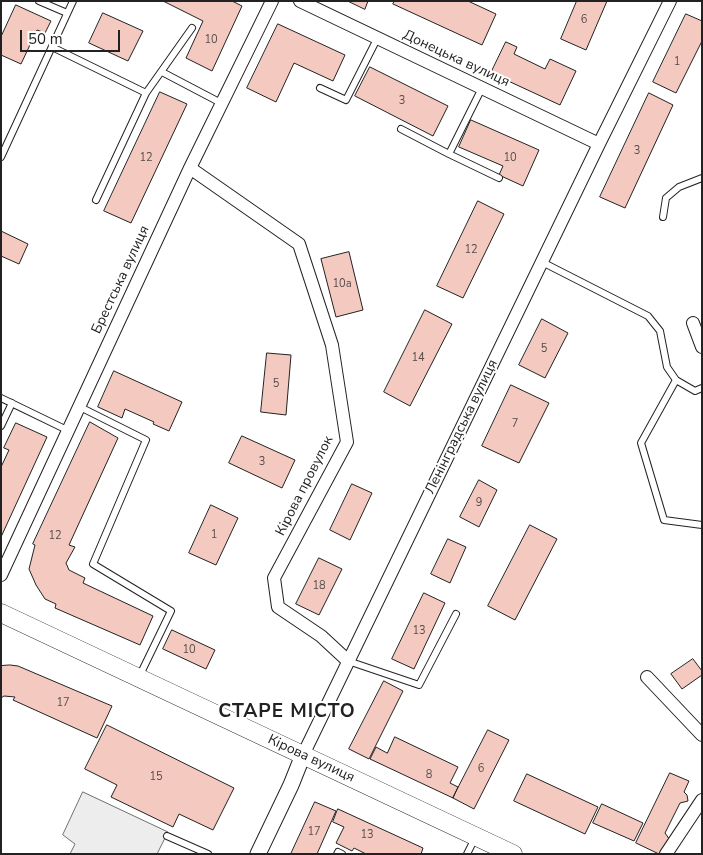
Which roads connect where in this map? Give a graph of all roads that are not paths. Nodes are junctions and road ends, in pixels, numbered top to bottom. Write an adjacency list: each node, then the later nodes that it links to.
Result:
1 (39, 1): 6 (lane)
2 (73, 1): 6 (lane)
3 (272, 1): 14 (street, Брестська вулиця)
4 (300, 1): 8 (street, Донецька вулиця)
5 (670, 1): 16 (street, Ленінградська вулиця)
6 (67, 14): 9 (lane)
7 (192, 28): 10 (lane)
8 (377, 39): 11 (lane); 12 (street, Донецька вулиця)
9 (52, 47): 13 (lane); 18 (lane)
10 (162, 72): 13 (lane); 14 (lane)
11 (320, 88)
12 (482, 88): 16 (street, Донецька вулиця); 17 (lane)
13 (146, 93): 22 (lane)
14 (221, 103): 19 (street, Брестська вулиця)
15 (401, 128): 17 (lane)
16 (599, 144): 24 (street, Ленінградська вулиця)
17 (448, 154): 20 (lane)
18 (1, 157)
19 (190, 168): 31 (street, Брестська вулиця); 38 (street, Кірова провулок)
20 (500, 178)
21 (702, 178): 23 (lane)
22 (96, 200)
23 (663, 216)
24 (542, 262): 27 (lane); 38 (street, Ленінградська вулиця)
25 (693, 323): 26 (street)
26 (702, 347)
27 (676, 380): 28 (lane); 34 (lane)
28 (702, 388)
29 (1, 398): 30 (lane)
30 (12, 403): 32 (lane); 33 (lane)
31 (78, 406): 33 (street, Брестська вулиця); 39 (lane)
32 (1, 426)
33 (67, 430): 35 (street, Брестська вулиця)
34 (702, 526)
35 (1, 574)
36 (1, 613): 39 (main road, Кірова вулиця)
37 (456, 614): 38 (lane)
38 (348, 661): 42 (street, Ленінградська вулиця)
39 (139, 677): 42 (main road, Кірова вулиця)
40 (647, 677): 41 (street)
41 (702, 735)
42 (303, 756): 45 (main road, Кірова вулиця); 47 (street, Ленінградська вулиця)
43 (702, 800): 52 (street)
44 (167, 836): 46 (lane)
45 (476, 837): 50 (lane); 51 (main road, Кірова вулиця)
46 (208, 854)
47 (258, 854)
48 (338, 854): 49 (lane)
49 (342, 854)
50 (467, 854)
51 (513, 854)
52 (666, 854)

